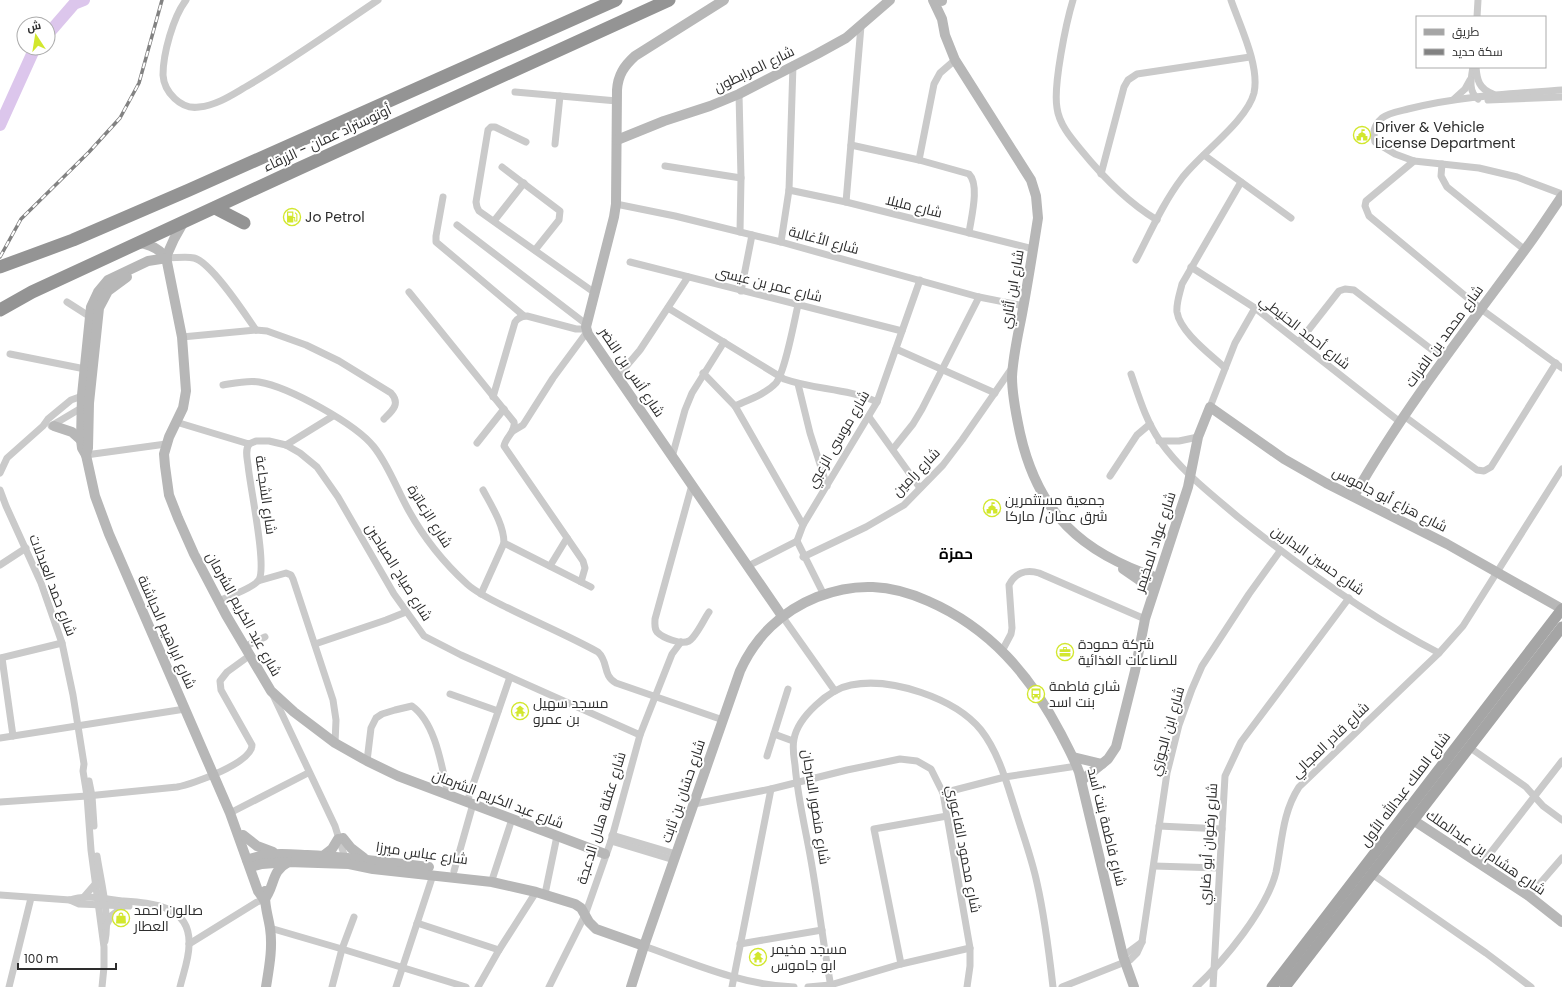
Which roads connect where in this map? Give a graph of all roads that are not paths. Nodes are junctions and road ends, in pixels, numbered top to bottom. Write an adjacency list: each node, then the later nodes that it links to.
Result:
1 (186, 0): 2 (street)
2 (378, 0)
3 (616, 0): 66 (highway, أوتوستراد عمان - الزرقاء)
4 (669, 0): 48 (highway, أوتوستراد عمان - الزرقاء)
5 (724, 0): 27 (street, شارع أنس بن النضر)
6 (890, 0): 13 (street, شارع المرابطون)
7 (925, 0): 11 (street)
8 (1073, 0): 39 (street)
9 (1230, 0): 14 (street)
10 (1478, 0): 12 (street)
11 (939, 2): 15 (street, شارع ابن أثاري)
12 (1477, 16)
13 (861, 26): 16 (street, شارع المرابطون); 32 (street)
14 (1250, 57): 33 (street); 39 (street)
15 (955, 60): 34 (street); 60 (street, شارع ابن أثاري)
16 (793, 66): 22 (street, شارع المرابطون); 43 (street)
17 (1473, 68): 19 (street)
18 (1476, 68): 23 (street)
19 (1471, 76): 25 (street); 28 (street)
20 (1562, 90): 23 (street)
21 (515, 92): 24 (street)
22 (739, 94): 29 (street, شارع المرابطون); 40 (street)
23 (1495, 95): 25 (street)
24 (560, 96): 27 (street); 31 (street)
25 (1475, 97): 26 (street); 28 (street)
26 (1562, 97)
27 (617, 101): 29 (street, شارع أنس بن النضر)
28 (1449, 101): 35 (street)
29 (617, 140): 47 (street, شارع أنس بن النضر)
30 (526, 142): 51 (street)
31 (555, 144)
32 (851, 146): 34 (street); 46 (street)
33 (1204, 155): 41 (street); 50 (street)
34 (919, 160): 56 (street)
35 (1414, 161): 36 (street); 80 (street)
36 (1442, 164): 44 (street); 62 (street)
37 (665, 166): 40 (street)
38 (502, 167): 42 (street)
39 (1101, 174): 50 (street)
40 (741, 178): 55 (street)
41 (1241, 182): 49 (street); 67 (street)
42 (524, 183): 51 (street); 61 (street)
43 (789, 190): 46 (street, شارع مليلا); 58 (street)
44 (1562, 195): 62 (street, شارع محمد بن الفرات)
45 (443, 197): 82 (street)
46 (846, 202): 56 (street, شارع مليلا)
47 (616, 204): 55 (street, شارع الأغالبة); 72 (street, شارع أنس بن النضر)
48 (214, 208): 52 (highway, أوتوستراد عمان - الزرقاء); 53 (highway)
49 (1291, 218)
50 (1157, 220): 64 (street)
51 (494, 221): 61 (street)
52 (183, 223): 59 (highway, أوتوستراد عمان - الزرقاء); 63 (street)
53 (244, 223)
54 (457, 225): 85 (street)
55 (740, 232): 57 (street, شارع الأغالبة)
56 (969, 233): 60 (street, شارع مليلا)
57 (752, 235): 58 (street, شارع الأغالبة); 70 (street)
58 (781, 242): 69 (street, شارع الأغالبة)
59 (138, 243): 63 (street); 74 (highway, أوتوستراد عمان - الزرقاء)
60 (1033, 248): 77 (street, شارع ابن أثاري)
61 (535, 250): 72 (street)
62 (1525, 250): 80 (street, شارع محمد بن الفرات)
63 (163, 258): 84 (street, شارع ابراهيم الحباشنة); 86 (street); 88 (street, شارع عبد الكريم الشرمان)
64 (1136, 260)
65 (630, 262): 68 (street, شارع عمر بن عيسى)
66 (0, 267)
67 (1191, 267): 79 (street, شارع أحمد الحنيطي); 96 (street)
68 (688, 277): 70 (street, شارع عمر بن عيسى); 78 (street)
69 (920, 280): 73 (street, شارع الأغالبة); 87 (street, شارع موسى الزعبي)
70 (741, 290): 76 (street, شارع عمر بن عيسى)
71 (408, 292): 106 (street)
72 (595, 292): 85 (street, شارع أنس بن النضر)
73 (979, 297): 77 (street, شارع الأغالبة); 98 (street)
74 (16, 301): 81 (highway, أوتوستراد عمان - الزرقاء); 83 (street)
75 (67, 302): 84 (street)
76 (798, 305): 87 (street, شارع عمر بن عيسى); 102 (street)
77 (1024, 306): 94 (street, شارع ابن أثاري)
78 (668, 308): 89 (street); 101 (street)
79 (1255, 308): 90 (street, شارع أحمد الحنيطي); 96 (street, شارع عواد المخيمر)
80 (1481, 309): 93 (street, شارع محمد بن الفرات); 95 (street)
81 (0, 310)
82 (524, 316): 85 (street); 106 (street)
83 (0, 317)
84 (93, 319): 97 (street, شارع ابراهيم الحباشنة); 107 (street, شارع ابراهيم الحباشنة)
85 (586, 328): 101 (street, شارع أنس بن النضر); 120 (street)
86 (256, 330): 88 (street); 114 (street)
87 (902, 331): 91 (street, شارع موسى الزعبي)
88 (182, 337): 116 (street, شارع عبد الكريم الشرمان)
89 (724, 342): 99 (street); 102 (street)
90 (1299, 342): 93 (street); 115 (street, شارع أحمد الحنيطي)
91 (896, 349): 98 (street); 108 (street, شارع موسى الزعبي)
92 (10, 354): 97 (street)
93 (1444, 359): 115 (street, شارع محمد بن الفرات)
94 (1013, 366): 105 (street, شارع رامين); 147 (street, شارع ابن أثاري)
95 (1559, 366): 115 (street, شارع أحمد الحنيطي)
96 (1225, 368): 110 (street, شارع عواد المخيمر)
97 (84, 369): 107 (street, شارع ابراهيم الحباشنة)
98 (942, 370): 105 (street); 128 (street)
99 (704, 373): 109 (street); 130 (street)
100 (1131, 374): 117 (street, شارع حسين البدارين)
101 (618, 376): 130 (street, شارع أنس بن النضر)
102 (780, 377): 104 (street); 109 (street)
103 (223, 384): 112 (street, شارع الزعاترة)
104 (798, 384): 108 (street); 136 (street)
105 (995, 393): 137 (street, شارع رامين)
106 (493, 398): 111 (street)
107 (86, 400): 118 (street); 119 (street); 122 (street, شارع ابراهيم الحباشنة); 129 (street, شارع ابراهيم الحباشنة)
108 (877, 402): 113 (street, شارع موسى الزعبي)
109 (735, 406): 141 (street)
110 (1210, 407): 121 (street, شارع عواد المخيمر); 140 (street, شارع هزاع أبو جاموس)
111 (504, 409): 120 (street); 124 (street)
112 (333, 416): 127 (street); 158 (street, شارع الزعاترة)
113 (869, 417): 128 (street); 136 (street, شارع موسى الزعبي)
114 (384, 419)
115 (1402, 419): 140 (street, شارع محمد بن الفرات)
116 (176, 422): 125 (street, شارع عبد الكريم الشرمان); 126 (street, شارع الشجاعة)
117 (1150, 424): 123 (street, شارع حسين البدارين); 133 (street)
118 (43, 426): 119 (street); 132 (street)
119 (54, 426): 122 (street)
120 (513, 430): 142 (street)
121 (1198, 437): 123 (street); 134 (street, شارع عواد المخيمر)
122 (81, 440): 129 (street, شارع ابراهيم الحباشنة)
123 (1160, 441): 134 (street, شارع حسين البدارين)
124 (477, 443)
125 (166, 444): 129 (street); 161 (street, شارع عبد الكريم الشرمان)
126 (249, 444): 127 (street, شارع صياح الصباحين); 154 (street, شارع الشجاعة)
127 (286, 445): 163 (street, شارع صياح الصباحين)
128 (893, 449): 137 (street)
129 (86, 456): 184 (street, شارع ابراهيم الحباشنة)
130 (672, 456): 135 (street, شارع أنس بن النضر)
131 (1562, 469): 152 (street, شارع قادر المجالي)
132 (0, 473)
133 (1110, 476)
134 (1190, 477): 146 (street, شارع حسين البدارين); 153 (street, شارع عواد المخيمر)
135 (692, 485): 151 (street, شارع أنس بن النضر); 169 (street)
136 (827, 486): 141 (street, شارع موسى الزعبي)
137 (920, 488): 148 (street, شارع رامين)
138 (0, 490): 145 (street, شارع حمد العبدلات)
139 (483, 490): 144 (street)
140 (1354, 496): 152 (street, شارع هزاع أبو جاموس)
141 (803, 525): 143 (street, شارع موسى الزعبي)
142 (567, 538): 150 (street); 155 (street)
143 (797, 541): 148 (street); 151 (street)
144 (504, 543): 150 (street); 158 (street)
145 (26, 548): 149 (street); 171 (street, شارع حمد العبدلات)
146 (1280, 551): 160 (street, شارع حسين البدارين); 218 (street, شارع ابن الجوزي)
147 (1105, 556): 153 (street, شارع ابن أثاري); 157 (street, شارع ابن أثاري)
148 (803, 557): 159 (street)
149 (0, 565)
150 (550, 566): 155 (street)
151 (748, 566): 165 (street, شارع أنس بن النضر)
152 (1496, 573): 162 (street, شارع هزاع أبو جاموس); 175 (street, شارع قادر المجالي)
153 (1158, 578): 157 (street, شارع عواد المخيمر)
154 (258, 581): 161 (street); 172 (street)
155 (581, 582): 156 (street)
156 (591, 587)
157 (1154, 588): 166 (street, شارع عواد المخيمر)
158 (481, 594): 183 (street, شارع الزعاترة)
159 (824, 595): 165 (street, شارع فاطمة بنت أسد); 173 (street, شارع فاطمة بنت أسد)
160 (1349, 598): 175 (street, شارع حسين البدارين); 219 (street, شارع رضوان أبو ضاري)
161 (218, 600): 174 (street, شارع عبد الكريم الشرمان)
162 (1562, 609): 292 (main road, شارع الملك عبدالله الأول)
163 (406, 612): 172 (street); 178 (street, شارع صياح الصباحين)
164 (709, 612): 170 (street, شارع عقلة هلال الدعجة)
165 (782, 616): 181 (street, شارع أنس بن النضر); 186 (street, شارع حسّان بن ثابت)
166 (1145, 620): 173 (street); 199 (street, شارع عواد المخيمر)
167 (1562, 627): 194 (main road, شارع الملك عبدالله الأول)
168 (266, 637): 174 (street)
169 (670, 639): 170 (street); 176 (street, شارع عقلة هلال الدعجة)
170 (681, 642): 176 (street, شارع عقلة هلال الدعجة)
171 (62, 643): 177 (street); 187 (street, شارع حمد العبدلات)
172 (315, 644): 193 (street)
173 (1002, 650): 198 (street, شارع فاطمة بنت أسد)
174 (247, 652): 180 (street, شارع عبد الكريم الشرمان); 201 (street)
175 (1439, 653): 269 (street, شارع قادر المجالي)
176 (672, 654): 183 (street, شارع عقلة هلال الدعجة)
177 (1, 658): 190 (street)
178 (510, 677): 185 (street); 189 (street, شارع صياح الصباحين)
179 (788, 689): 188 (street)
180 (271, 691): 193 (street, شارع عبد الكريم الشرمان); 200 (street)
181 (835, 691): 192 (street, شارع منصور السرحان); 202 (street, شارع منصور السرحان)
182 (450, 694): 185 (street)
183 (656, 696): 186 (street, شارع الزعاترة); 189 (street, شارع عقلة هلال الدعجة)
184 (186, 709): 187 (street); 201 (street, شارع ابراهيم الحباشنة)
185 (498, 712): 211 (street)
186 (723, 720): 212 (street, شارع حسّان بن ثابت)
187 (78, 727): 190 (street); 208 (street, شارع حمد العبدلات)
188 (774, 734): 192 (street); 195 (street)
189 (640, 735): 222 (street, شارع عقلة هلال الدعجة)
190 (13, 736): 191 (street)
191 (0, 738)
192 (793, 741): 204 (street, شارع منصور السرحان)
193 (336, 743): 196 (street, شارع عبد الكريم الشرمان)
194 (1469, 747): 209 (street); 216 (main road, شارع الملك عبدالله الأول)
195 (767, 756)
196 (367, 761): 207 (street, شارع عبد الكريم الشرمان); 207 (street)
197 (1562, 761): 209 (street)
198 (1075, 762): 199 (street); 202 (street); 203 (street, شارع فاطمة بنت أسد)
199 (1102, 764): 203 (street, شارع عواد المخيمر)
200 (308, 773): 213 (street); 223 (street)
201 (214, 776): 208 (street); 213 (street, شارع ابراهيم الحباشنة)
202 (1005, 777): 206 (street); 287 (street, شارع منصور السرحان)
203 (1082, 780): 266 (street, شارع فاطمة بنت أسد)
204 (796, 783): 205 (street, شارع محمود الفاعوري); 206 (street, شارع محمود الفاعوري); 258 (street, شارع منصور السرحان)
205 (771, 789): 212 (street, شارع محمود الفاعوري); 260 (street)
206 (943, 792): 214 (street, شارع محمود الفاعوري)
207 (448, 794): 211 (street, شارع عبد الكريم الشرمان)
208 (90, 796): 210 (street); 224 (street, شارع حمد العبدلات)
209 (1534, 797): 217 (street); 234 (street)
210 (0, 802)
211 (470, 803): 215 (street, شارع عبد الكريم الشرمان); 237 (street)
212 (694, 804): 228 (street, شارع حسّان بن ثابت)
213 (231, 815): 220 (street, شارع ابراهيم الحباشنة); 232 (street, شارع ابراهيم الحباشنة)
214 (947, 816): 264 (street, شارع محمود الفاعوري); 267 (street)
215 (512, 819): 221 (street, شارع عبد الكريم الشرمان); 240 (street)
216 (1413, 820): 234 (street, شارع هشام بن عبدالملك); 238 (main road, شارع الملك عبدالله الأول)
217 (1562, 820)
218 (1159, 826): 219 (street); 235 (street, شارع ابن الجوزي)
219 (1222, 829): 236 (street, شارع رضوان أبو ضاري)
220 (243, 835): 225 (street); 232 (street, شارع ابراهيم الحباشنة)
221 (557, 836): 226 (street, شارع عبد الكريم الشرمان); 242 (street)
222 (612, 838): 226 (street, شارع عقلة هلال الدعجة); 228 (street)
223 (340, 839): 227 (street); 230 (street); 231 (street)
224 (93, 849): 241 (street, شارع حمد العبدلات); 249 (street, شارع حمد العبدلات)
225 (279, 854): 227 (street, شارع عباس ميرزا); 232 (street, شارع عباس ميرزا)
226 (605, 854): 252 (street, شارع عقلة هلال الدعجة)
227 (323, 856): 231 (street, شارع عباس ميرزا)
228 (675, 857): 261 (street, شارع حسّان بن ثابت)
229 (1562, 858): 244 (street)
230 (366, 859): 231 (street, شارع عباس ميرزا); 237 (street, شارع عباس ميرزا)
231 (347, 861): 233 (street, شارع عباس ميرزا); 239 (street, شارع عباس ميرزا)
232 (251, 862): 233 (street, شارع عباس ميرزا); 247 (street, شارع ابراهيم الحباشنة)
233 (288, 862): 247 (street)
234 (1482, 865): 244 (street, شارع هشام بن عبدالملك)
235 (1154, 866): 236 (street); 266 (street, شارع ابن الجوزي)
236 (1219, 868): 269 (street, شارع رضوان أبو ضاري)
237 (454, 871): 240 (street, شارع عباس ميرزا)
238 (1372, 874): 293 (main road, شارع الملك عبدالله الأول); 294 (street)
239 (433, 875): 240 (street, شارع عباس ميرزا); 255 (street)
240 (493, 880): 242 (street, شارع عباس ميرزا)
241 (96, 883): 246 (street); 249 (street, شارع حمد العبدلات)
242 (542, 891): 252 (street, شارع عباس ميرزا); 265 (street)
243 (0, 895): 245 (street)
244 (1529, 896): 254 (street, شارع هشام بن عبدالملك)
245 (31, 898): 248 (street); 273 (street)
246 (83, 898): 248 (street); 249 (street)
247 (264, 899): 257 (street, شارع ابراهيم الحباشنة); 259 (street)
248 (70, 900): 249 (street)
249 (101, 902): 250 (street); 251 (street); 256 (street); 262 (street)
250 (146, 904): 251 (street); 259 (street)
251 (124, 906): 256 (street)
252 (586, 911): 261 (street, شارع عباس ميرزا); 281 (street, شارع عقلة هلال الدعجة)
253 (354, 917): 263 (street)
254 (1562, 922)
255 (417, 923): 265 (street); 268 (street)
256 (106, 926): 262 (street)
257 (270, 928): 263 (street); 276 (street, شارع ابراهيم الحباشنة)
258 (822, 930): 260 (street); 272 (street, شارع منصور السرحان)
259 (189, 944): 275 (street)
260 (740, 944): 270 (street)
261 (644, 946): 270 (street); 282 (street, شارع حسّان بن ثابت)
262 (104, 947): 274 (street)
263 (342, 948): 268 (street); 277 (street)
264 (970, 948): 267 (street); 286 (street, شارع محمود الفاعوري)
265 (499, 950): 280 (street)
266 (1124, 959): 288 (street); 289 (street, شارع فاطمة بنت أسد)
267 (901, 964): 272 (street)
268 (402, 968): 278 (street); 279 (street)
269 (1213, 972): 290 (street, شارع قادر المجالي); 291 (street, شارع رضوان أبو ضاري)
270 (733, 977): 271 (street); 283 (street)
271 (772, 986): 284 (street)
272 (830, 986): 285 (street)
273 (9, 987)
274 (102, 987)
275 (180, 987)
276 (266, 987)
277 (332, 987)
278 (396, 987)
279 (466, 987)
280 (478, 987)
281 (549, 987)
282 (631, 987)
283 (732, 987)
284 (794, 987)
285 (808, 987)
286 (967, 987)
287 (1053, 987)
288 (1062, 987)
289 (1134, 987)
290 (1196, 987)
291 (1213, 987)
292 (1272, 987)
293 (1285, 987)
294 (1531, 987)

